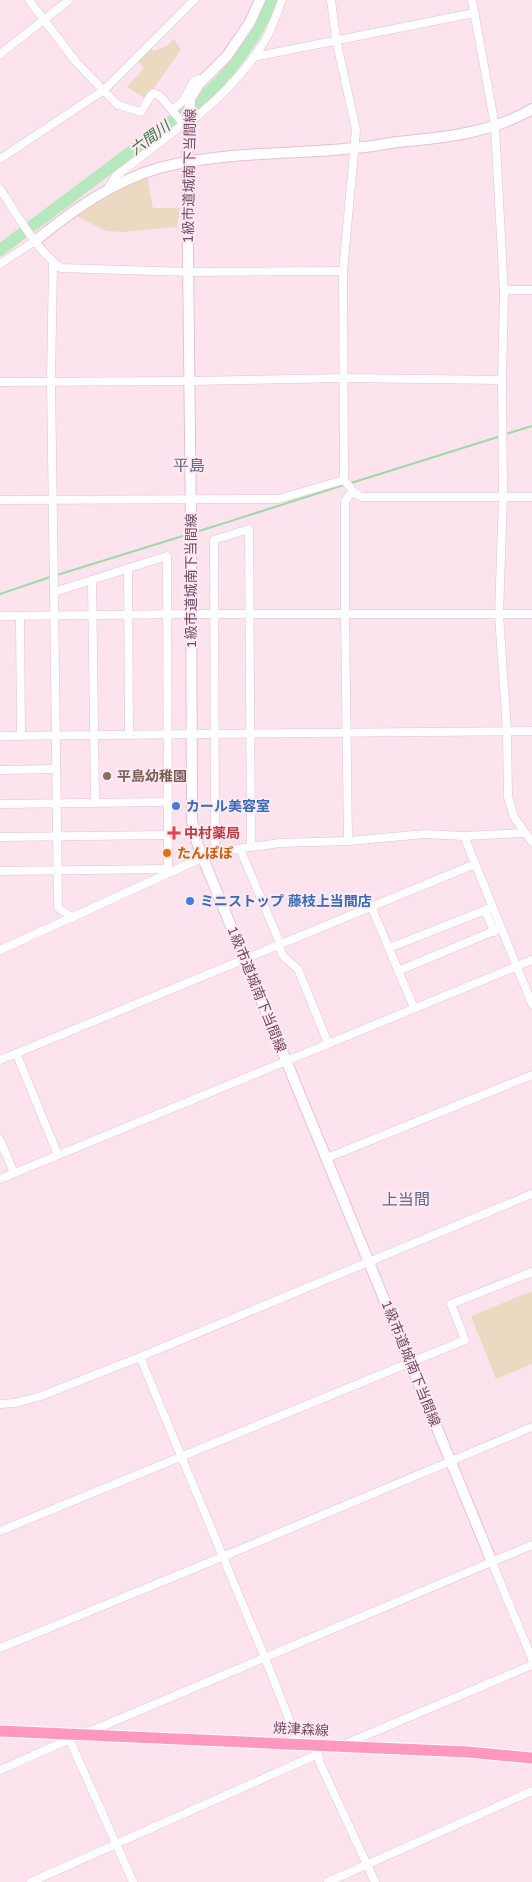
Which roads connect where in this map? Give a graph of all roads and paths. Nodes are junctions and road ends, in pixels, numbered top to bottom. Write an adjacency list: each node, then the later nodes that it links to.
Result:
1 (29, 0): 9 (street)
2 (69, 0): 9 (street)
3 (194, 0): 14 (street)
4 (260, 0): 13 (street, 1級市道城南下当間線)
5 (282, 0): 12 (street)
6 (331, 0): 10 (street)
7 (472, 0): 8 (street)
8 (474, 13): 10 (street); 17 (street)
9 (44, 19): 11 (street); 14 (street)
10 (336, 39): 12 (street); 18 (street)
11 (0, 54)
12 (253, 57): 16 (street)
13 (203, 81): 16 (street, 1級市道城南下当間線); 16 (street)
14 (104, 90): 16 (street); 19 (street)
15 (532, 110): 17 (street)
16 (181, 117): 20 (street, 1級市道城南下当間線); 22 (street)
17 (495, 126): 18 (street); 29 (street)
18 (355, 148): 20 (street); 27 (street)
19 (0, 159)
20 (187, 163): 22 (street); 26 (street, 1級市道城南下当間線)
21 (0, 189): 23 (street)
22 (106, 191): 23 (street)
23 (34, 239): 24 (street); 25 (street)
24 (53, 263): 26 (street); 32 (street)
25 (0, 264)
26 (189, 272): 27 (street); 33 (street, 1級市道城南下当間線)
27 (343, 272): 30 (street)
28 (532, 290): 29 (street)
29 (504, 293): 31 (street)
30 (343, 378): 31 (street); 33 (street); 35 (street)
31 (502, 380): 37 (street)
32 (51, 381): 33 (street); 34 (street); 39 (street)
33 (190, 381): 40 (street, 1級市道城南下当間線)
34 (0, 382)
35 (344, 480): 36 (street); 40 (street)
36 (353, 492): 37 (street); 50 (street)
37 (503, 497): 38 (street); 54 (street)
38 (532, 497)
39 (53, 499): 40 (street); 41 (street); 44 (street)
40 (191, 499): 48 (street, 1級市道城南下当間線)
41 (0, 500)
42 (128, 568): 43 (street); 46 (street); 47 (street)
43 (92, 580): 44 (street); 53 (street)
44 (54, 592): 52 (street)
45 (249, 613): 49 (street); 49 (street); 50 (street); 60 (street)
46 (129, 614): 47 (street); 53 (street); 62 (street)
47 (167, 614): 48 (street); 63 (street)
48 (191, 614): 49 (street); 64 (street, 1級市道城南下当間線)
49 (214, 614): 65 (street)
50 (346, 614): 54 (street); 59 (street)
51 (532, 614): 54 (street)
52 (54, 615): 53 (street); 56 (street); 68 (street)
53 (93, 615): 61 (street)
54 (499, 615): 57 (street)
55 (0, 616): 56 (street)
56 (20, 616): 67 (street)
57 (507, 731): 58 (street); 59 (street); 75 (street)
58 (532, 731)
59 (346, 733): 60 (street); 80 (street)
60 (250, 734): 65 (street); 82 (street)
61 (94, 735): 62 (street); 68 (street); 71 (street)
62 (130, 735): 63 (street)
63 (168, 735): 64 (street); 72 (street)
64 (192, 735): 65 (street); 85 (street, 1級市道城南下当間線)
65 (215, 735): 84 (street)
66 (0, 736): 67 (street)
67 (21, 736): 68 (street)
68 (55, 736): 69 (street)
69 (55, 769): 70 (street); 73 (street)
70 (0, 770)
71 (96, 802): 72 (street); 73 (street)
72 (168, 802): 76 (street)
73 (56, 803): 74 (street); 79 (street)
74 (0, 804)
75 (525, 833): 77 (street); 81 (street)
76 (168, 835): 79 (street); 89 (street)
77 (464, 836): 80 (street); 86 (street)
78 (0, 837): 79 (street)
79 (56, 837): 88 (street)
80 (348, 841): 82 (street)
81 (532, 842)
82 (251, 847): 83 (street)
83 (240, 849): 84 (street); 94 (street)
84 (215, 852): 85 (street)
85 (203, 858): 89 (street); 97 (street, 1級市道城南下当間線)
86 (475, 864): 90 (street); 91 (street)
87 (0, 871): 88 (street)
88 (57, 871): 89 (street); 92 (street)
89 (168, 871): 92 (street)
90 (371, 906): 94 (street); 95 (street)
91 (489, 909): 93 (street); 95 (street)
92 (72, 918): 96 (street)
93 (498, 930): 99 (street); 100 (street)
94 (279, 944): 97 (street); 103 (street)
95 (389, 948): 100 (street)
96 (0, 950)
97 (244, 958): 104 (street); 106 (street, 1級市道城南下当間線)
98 (532, 960): 99 (street)
99 (517, 966): 101 (street); 102 (street)
100 (398, 970): 102 (street)
101 (532, 1004)
102 (414, 1008): 103 (street)
103 (328, 1043): 106 (street)
104 (16, 1053): 105 (street); 109 (street)
105 (0, 1060)
106 (286, 1060): 109 (street); 110 (street, 1級市道城南下当間線)
107 (532, 1075): 110 (street)
108 (0, 1140): 111 (street)
109 (58, 1155): 111 (street)
110 (327, 1158): 114 (street, 1級市道城南下当間線)
111 (14, 1173): 112 (street)
112 (0, 1179)
113 (532, 1194): 114 (street)
114 (369, 1260): 116 (street); 117 (street, 1級市道城南下当間線)
115 (532, 1272): 117 (street)
116 (140, 1357): 118 (street); 120 (street)
117 (411, 1362): 120 (street); 121 (street, 1級市道城南下当間線)
118 (0, 1404)
119 (532, 1427): 121 (street)
120 (181, 1455): 122 (street); 124 (street)
121 (450, 1460): 124 (street); 125 (street, 1級市道城南下当間線)
122 (0, 1530)
123 (532, 1545): 125 (street)
124 (222, 1557): 126 (street); 127 (street)
125 (492, 1562): 127 (street); 128 (street, 1級市道城南下当間線)
126 (0, 1648)
127 (266, 1658): 131 (street); 133 (street)
128 (532, 1659)
129 (532, 1665): 134 (street)
130 (0, 1731): 132 (main road, 焼津森線)
131 (84, 1734): 132 (main road, 焼津森線); 133 (main road, 焼津森線)
132 (69, 1737): 137 (street); 139 (street)
133 (299, 1744): 135 (main road, 焼津森線)
134 (340, 1746): 135 (main road, 焼津森線); 136 (main road, 焼津森線)
135 (318, 1754): 139 (street); 140 (street)
136 (532, 1758)
137 (0, 1770)
138 (532, 1792): 140 (street)
139 (116, 1844): 141 (street); 142 (street)
140 (366, 1865): 143 (street); 144 (street)
141 (32, 1882)
142 (133, 1882)
143 (328, 1882)
144 (374, 1882)

